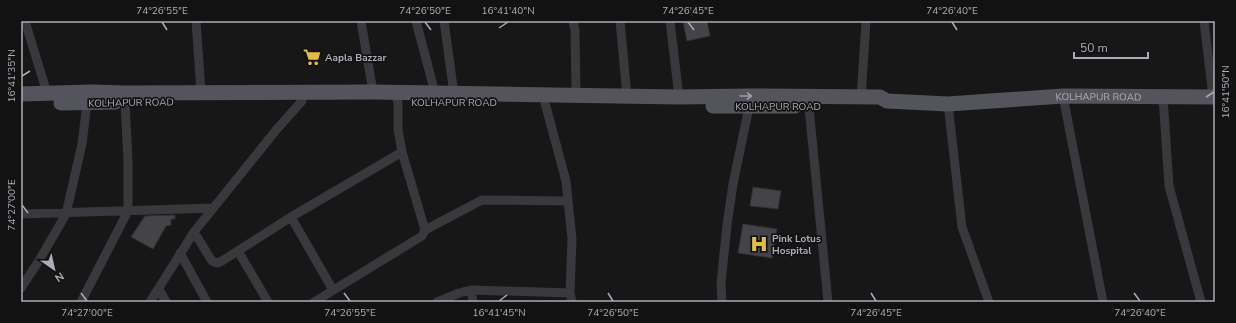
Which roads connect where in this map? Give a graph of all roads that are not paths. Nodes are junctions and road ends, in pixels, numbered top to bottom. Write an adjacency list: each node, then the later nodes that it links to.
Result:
1 (25, 21): 13 (street)
2 (196, 21): 11 (street)
3 (361, 21): 12 (street)
4 (416, 21): 14 (street)
5 (444, 21): 16 (street)
6 (573, 21): 17 (street)
7 (620, 21): 18 (street)
8 (670, 21): 19 (street)
9 (866, 21): 24 (street)
10 (1204, 21): 22 (street)
11 (202, 92): 12 (main road, KOLHAPUR ROAD); 13 (main road, KOLHAPUR ROAD)
12 (373, 92): 23 (main road, KOLHAPUR ROAD)
13 (47, 93): 15 (main road, KOLHAPUR ROAD)
14 (435, 93): 16 (main road, KOLHAPUR ROAD); 23 (main road, KOLHAPUR ROAD)
15 (21, 94)
16 (454, 94): 17 (main road, KOLHAPUR ROAD)
17 (576, 95): 18 (main road, KOLHAPUR ROAD)
18 (627, 96): 19 (main road, KOLHAPUR ROAD)
19 (679, 96): 28 (main road, KOLHAPUR ROAD, one-way to 28)
20 (1063, 96): 21 (main road, KOLHAPUR ROAD); 32 (main road, KOLHAPUR ROAD); 62 (street)
21 (1163, 97): 22 (main road, KOLHAPUR ROAD); 63 (street)
22 (1214, 97)
23 (396, 98): 25 (main road, KOLHAPUR ROAD); 30 (main road, KOLHAPUR ROAD); 34 (street)
24 (861, 98): 26 (main road, KOLHAPUR ROAD); 28 (main road, KOLHAPUR ROAD)
25 (302, 101): 27 (main road, KOLHAPUR ROAD); 36 (street)
26 (887, 101): 28 (main road, KOLHAPUR ROAD); 32 (main road, KOLHAPUR ROAD)
27 (125, 102): 29 (main road, KOLHAPUR ROAD); 37 (street)
28 (808, 102): 33 (main road, KOLHAPUR ROAD); 60 (street)
29 (87, 103): 31 (main road, KOLHAPUR ROAD); 39 (street)
30 (545, 103): 33 (main road, KOLHAPUR ROAD); 35 (street)
31 (21, 104)
32 (948, 104): 61 (street)
33 (749, 107): 59 (street)
34 (402, 152): 40 (street); 41 (street)
35 (568, 201): 41 (street); 49 (street)
36 (213, 208): 37 (street); 42 (street)
37 (128, 211): 39 (street); 50 (street)
38 (21, 214): 39 (street)
39 (66, 214): 45 (street)
40 (291, 217): 43 (street); 47 (street)
41 (425, 230): 47 (street)
42 (194, 232): 43 (street); 44 (street)
43 (238, 251): 54 (street)
44 (180, 253): 46 (street); 53 (street)
45 (21, 288)
46 (159, 289): 51 (street); 52 (street)
47 (334, 290): 55 (street)
48 (471, 290): 49 (street); 56 (street); 57 (street)
49 (570, 293): 58 (street)
50 (81, 302)
51 (150, 302)
52 (166, 302)
53 (207, 302)
54 (268, 302)
55 (314, 302)
56 (437, 302)
57 (473, 302)
58 (572, 302)
59 (722, 302)
60 (828, 302)
61 (989, 302)
62 (1103, 302)
63 (1201, 302)

